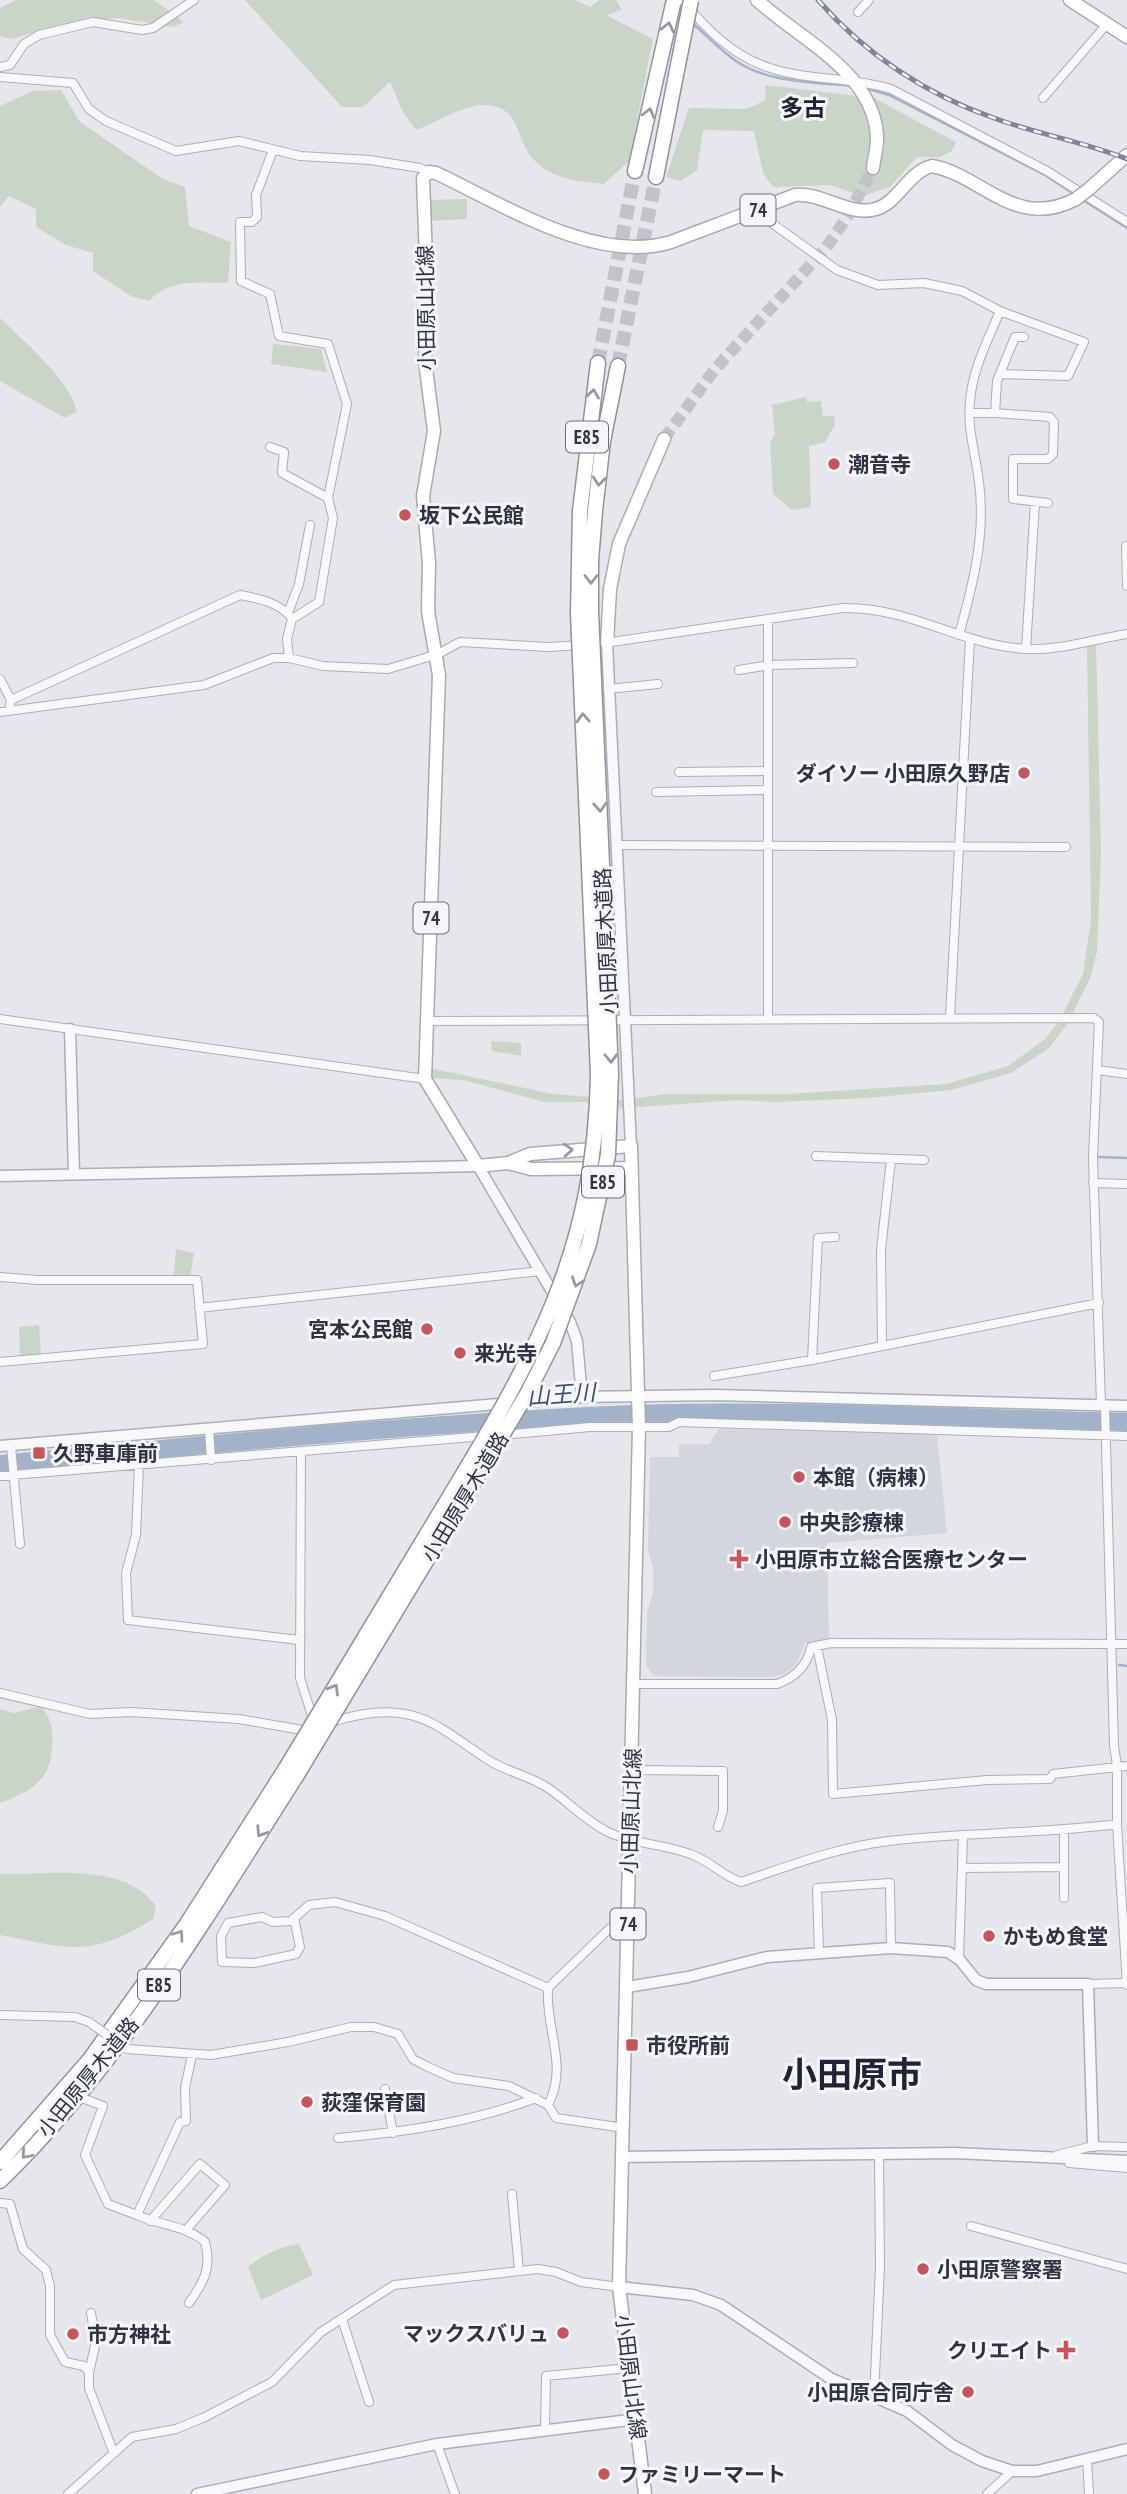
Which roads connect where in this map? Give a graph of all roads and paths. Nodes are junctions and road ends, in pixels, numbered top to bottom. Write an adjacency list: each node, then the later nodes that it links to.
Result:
1 (194, 0): 11 (street)
2 (674, 0): 17 (highway, one-way to 2)
3 (682, 0): 21 (street)
4 (691, 0): 19 (highway, bridge)
5 (757, 0): 16 (main road)
6 (869, 0): 8 (street)
7 (1070, 0): 9 (main road)
8 (858, 12)
9 (1107, 24): 10 (main road); 13 (street)
10 (1127, 37)
11 (0, 67)
12 (0, 77): 14 (street)
13 (1043, 98)
14 (273, 150): 18 (street); 31 (street)
15 (1127, 155): 20 (main road, 74, bridge)
16 (873, 168)
17 (635, 171)
18 (429, 172): 20 (main road, 74); 44 (main road, 小田原山北線 / 74)
19 (656, 177)
20 (755, 211): 22 (street)
21 (1127, 222)
22 (1000, 311): 26 (street); 27 (street)
23 (1024, 337): 26 (street)
24 (598, 363): 116 (highway, 小田原厚木道路 / E85, one-way to 24, bridge)
25 (618, 366): 116 (highway, 小田原厚木道路 / E85, one-way to 116, bridge)
26 (1000, 374): 28 (street)
27 (970, 412): 28 (street); 40 (street)
28 (995, 413): 32 (street)
29 (664, 439): 42 (main road)
30 (270, 447): 31 (street)
31 (328, 498): 37 (street)
32 (1035, 503): 33 (street); 43 (street)
33 (1048, 503)
34 (310, 525): 37 (street)
35 (1126, 546): 36 (street)
36 (1127, 586)
37 (290, 616): 45 (street); 52 (street)
38 (768, 620): 40 (street); 42 (street); 47 (street)
39 (1127, 634): 43 (street)
40 (959, 635): 41 (street)
41 (970, 639): 43 (street); 60 (street)
42 (607, 643): 44 (street); 51 (street)
43 (1027, 649)
44 (438, 654): 45 (street); 65 (main road, 小田原山北線 / 74)
45 (289, 658): 53 (street)
46 (853, 663): 47 (street)
47 (769, 665): 48 (street); 54 (street)
48 (739, 670)
49 (0, 679): 52 (street)
50 (658, 684): 51 (street)
51 (608, 690): 59 (street)
52 (12, 700): 53 (street)
53 (4, 711)
54 (768, 771): 55 (street); 56 (street)
55 (679, 772)
56 (768, 790): 57 (street); 58 (street)
57 (656, 792)
58 (769, 843): 59 (street); 60 (street); 64 (street)
59 (616, 845): 66 (street)
60 (957, 846): 61 (street); 62 (street)
61 (1066, 847)
62 (950, 1017): 64 (street); 68 (street)
63 (0, 1019): 67 (street)
64 (768, 1019): 66 (street)
65 (428, 1021): 66 (street); 70 (main road, 小田原山北線 / 74)
66 (624, 1021): 71 (street)
67 (70, 1030): 70 (street); 78 (street)
68 (1098, 1070): 69 (street); 80 (street)
69 (1127, 1074)
70 (425, 1079): 76 (main road)
71 (631, 1146): 75 (main road, one-way to 71); 77 (main road, 小田原山北線 / 74)
72 (816, 1156): 73 (street)
73 (891, 1159): 74 (street); 87 (street)
74 (924, 1160)
75 (508, 1163): 76 (main road); 77 (main road)
76 (478, 1166): 78 (street); 83 (street)
77 (631, 1168): 92 (main road, 小田原山北線 / 74)
78 (74, 1174): 79 (street)
79 (0, 1176)
80 (1093, 1183): 81 (street); 85 (street)
81 (1127, 1184)
82 (835, 1237): 88 (street)
83 (541, 1271): 86 (street); 91 (street)
84 (0, 1277): 86 (street)
85 (1099, 1303): 87 (street); 94 (street)
86 (199, 1308): 89 (street)
87 (882, 1346): 88 (street)
88 (812, 1360): 90 (street)
89 (0, 1362)
90 (714, 1376)
91 (582, 1397): 92 (street); 95 (street)
92 (639, 1401): 94 (street); 96 (main road, 小田原山北線 / 74)
93 (1127, 1406): 94 (street)
94 (1104, 1408): 97 (street)
95 (209, 1428): 99 (street); 101 (street)
96 (639, 1428): 97 (street); 100 (street); 110 (main road, 小田原山北線 / 74)
97 (1105, 1436): 98 (street); 107 (street)
98 (1127, 1436)
99 (6, 1446): 103 (street)
100 (301, 1452): 101 (street); 106 (street)
101 (211, 1460): 102 (street)
102 (139, 1466): 103 (street); 106 (street)
103 (13, 1475): 104 (street); 105 (street)
104 (0, 1476)
105 (20, 1544)
106 (299, 1640): 112 (street)
107 (1112, 1643): 108 (street); 109 (street); 113 (street)
108 (1127, 1644)
109 (817, 1647): 110 (street); 113 (street)
110 (634, 1684): 115 (main road, 小田原山北線 / 74)
111 (0, 1693): 112 (street)
112 (317, 1731): 121 (street)
113 (1117, 1766): 114 (street); 117 (street)
114 (1127, 1766)
115 (633, 1770): 118 (street); 121 (main road, 小田原山北線 / 74)
116 (292, 1771): 151 (highway, 小田原厚木道路 / E85, one-way to 116); 153 (highway, 小田原厚木道路 / E85, one-way to 153)
117 (1117, 1824): 119 (street); 122 (street)
118 (718, 1827)
119 (1064, 1831): 120 (street); 123 (street)
120 (964, 1835): 121 (street); 124 (street)
121 (630, 1839): 128 (main road, 小田原山北線 / 74)
122 (1123, 1857): 126 (street)
123 (1064, 1867): 124 (street); 125 (street)
124 (962, 1868): 131 (street)
125 (1064, 1898)
126 (1124, 1910): 132 (street)
127 (294, 1918): 127 (street); 135 (street)
128 (628, 1924): 134 (main road, 小田原山北線 / 74); 135 (street)
129 (891, 1948): 130 (street); 130 (street); 131 (street)
130 (819, 1952): 134 (street)
131 (959, 1959): 133 (street)
132 (1126, 1980): 133 (street)
133 (1088, 1984): 145 (street)
134 (627, 1987): 142 (main road, 小田原山北線 / 74)
135 (548, 1988): 141 (street)
136 (0, 2015): 137 (street, bridge)
137 (192, 2055): 139 (street); 156 (street)
138 (385, 2089): 143 (street)
139 (536, 2098): 141 (street); 143 (street)
140 (85, 2099): 156 (street)
141 (548, 2105): 142 (street)
142 (624, 2128): 149 (main road, 小田原山北線 / 74)
143 (393, 2133): 144 (street)
144 (338, 2138)
145 (1093, 2146): 146 (street); 148 (street)
146 (1127, 2147)
147 (879, 2154): 148 (street); 149 (street); 168 (street)
148 (1054, 2156): 150 (street); 152 (street)
149 (622, 2157): 162 (main road, 小田原山北線 / 74)
150 (1127, 2161)
151 (0, 2162)
152 (1127, 2168)
153 (0, 2181)
154 (512, 2194): 161 (street)
155 (0, 2203): 167 (street)
156 (137, 2215): 157 (street)
157 (150, 2221): 159 (street); 159 (street)
158 (971, 2226): 160 (street)
159 (186, 2230): 163 (street)
160 (1127, 2269)
161 (519, 2272): 162 (street); 165 (street)
162 (620, 2287): 166 (main road, 小田原山北線 / 74); 168 (street)
163 (189, 2303)
164 (91, 2313): 167 (street)
165 (342, 2319): 169 (street); 174 (street)
166 (629, 2368): 170 (main road, 小田原山北線 / 74); 171 (street)
167 (89, 2372): 174 (street)
168 (874, 2396): 176 (street)
169 (369, 2402)
170 (637, 2419): 171 (street); 180 (main road, 小田原山北線 / 74)
171 (545, 2430): 172 (street)
172 (437, 2444): 178 (street); 179 (street)
173 (1127, 2449): 175 (street)
174 (113, 2451): 177 (street)
175 (1087, 2460): 176 (street); 182 (street)
176 (1012, 2471): 181 (street)
177 (68, 2494)
178 (197, 2494)
179 (455, 2494)
180 (645, 2494)
181 (987, 2494)
182 (1088, 2494)

